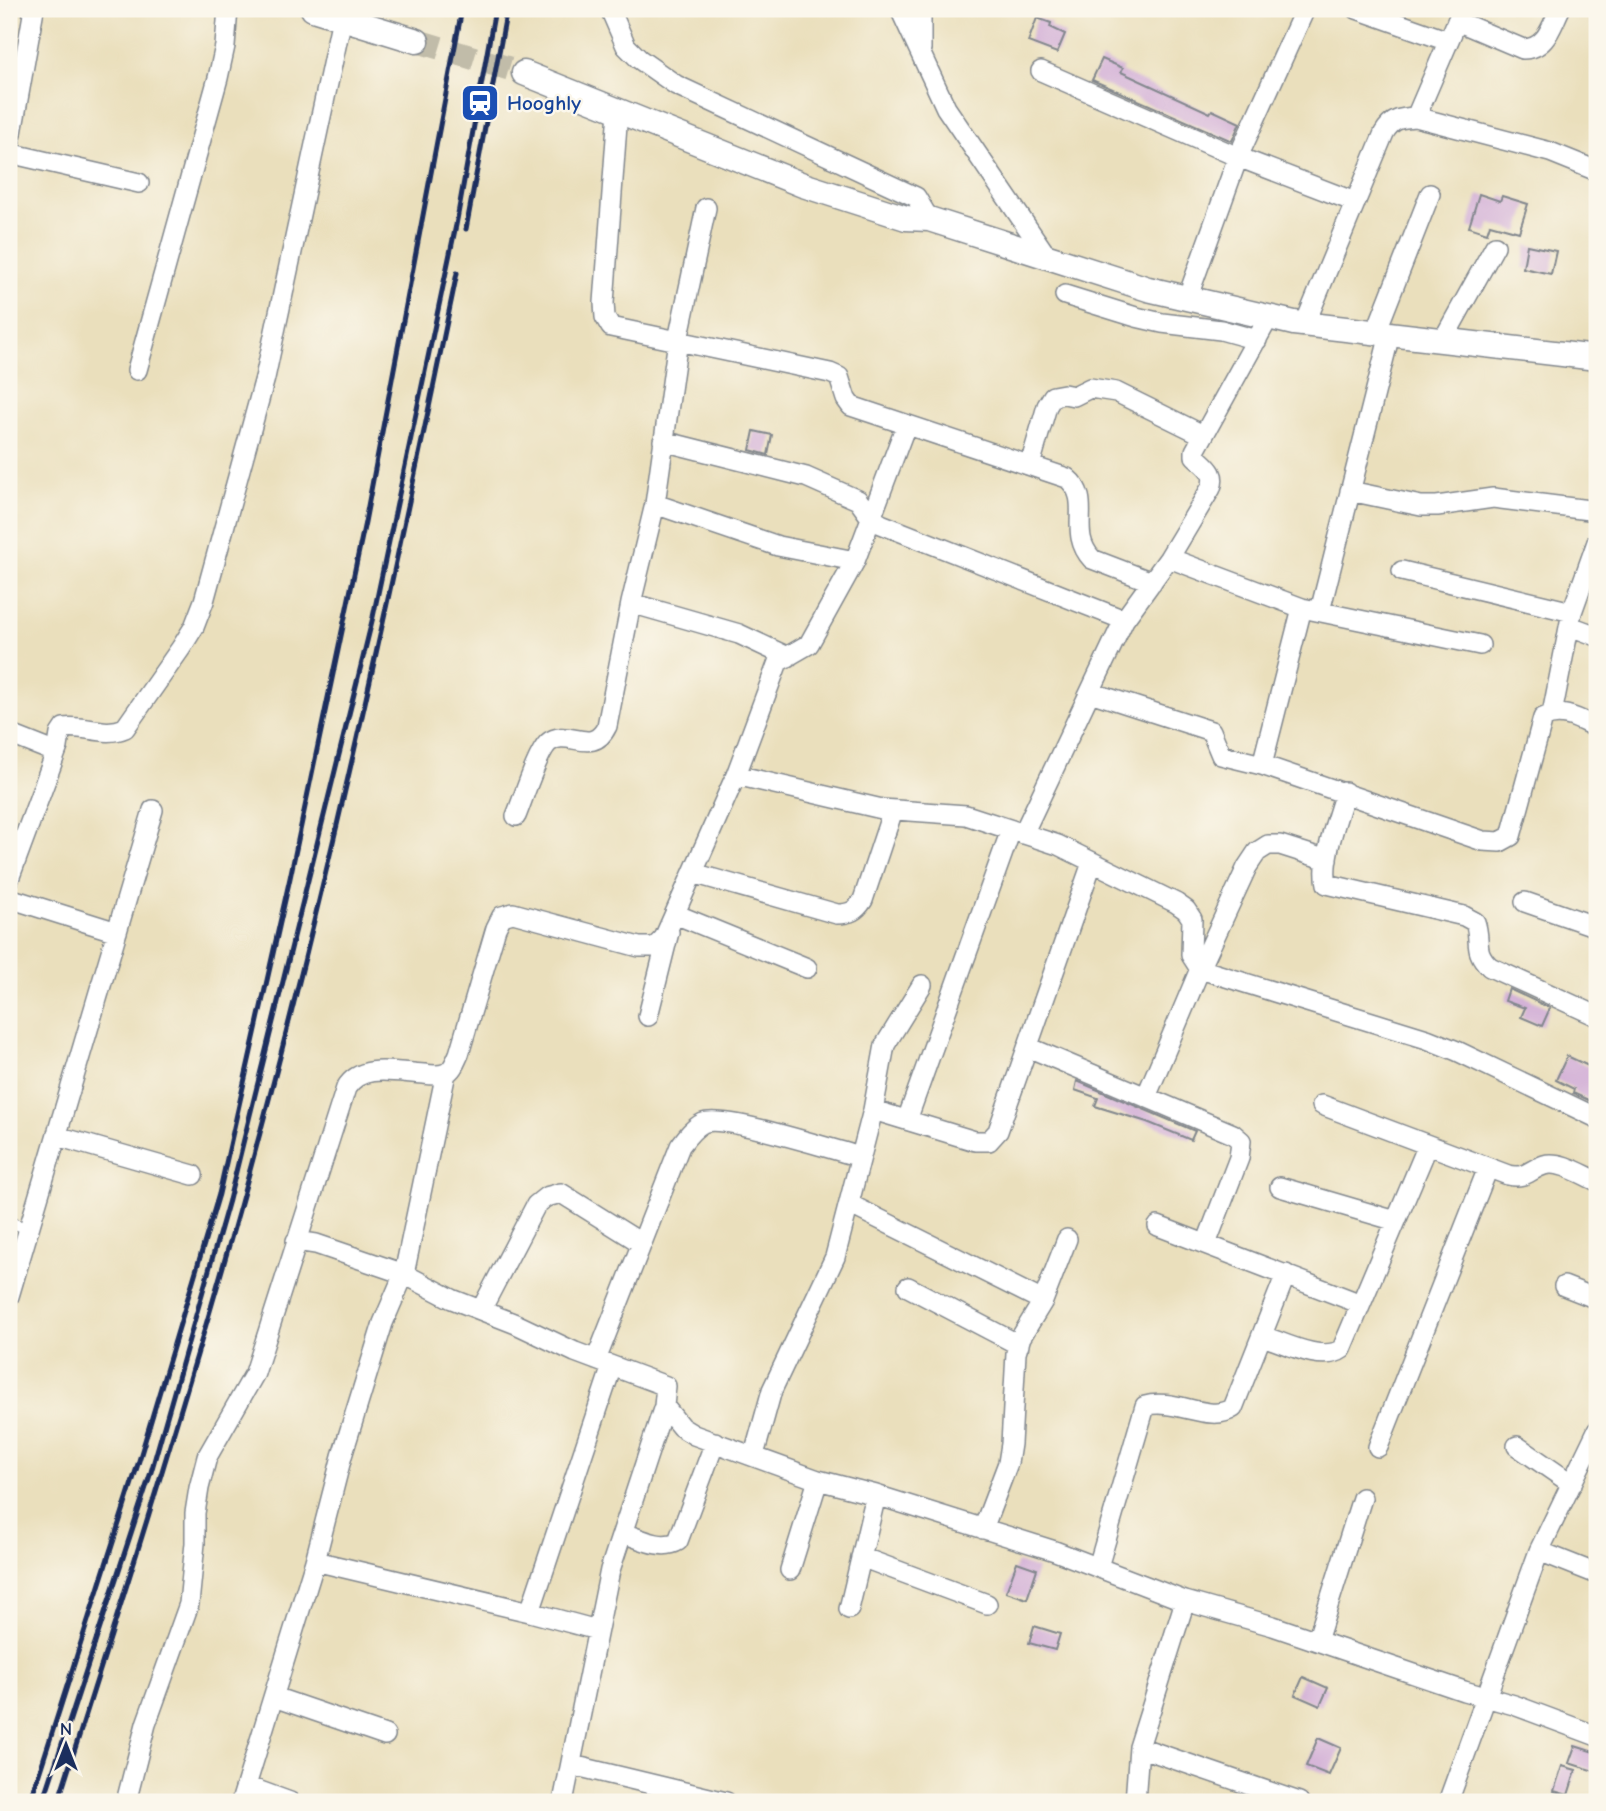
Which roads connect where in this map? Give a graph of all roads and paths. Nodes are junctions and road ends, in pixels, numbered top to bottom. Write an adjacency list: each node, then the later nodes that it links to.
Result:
1 (34, 9): 19 (street)
2 (228, 9): 38 (street)
3 (313, 9): 11 (street)
4 (610, 9): 26 (street)
5 (900, 9): 14 (street)
6 (921, 9): 14 (street)
7 (1305, 9): 20 (street)
8 (1357, 9): 13 (street)
9 (1560, 9): 10 (street)
10 (1459, 15): 13 (street)
11 (342, 18): 12 (street); 63 (street)
12 (416, 41)
13 (1448, 41): 18 (street)
14 (921, 54): 28 (street)
15 (1041, 71): 20 (street)
16 (524, 73): 17 (street)
17 (618, 111): 26 (street); 34 (street)
18 (1416, 117): 21 (street); 24 (street)
19 (9, 152): 22 (street)
20 (1238, 157): 24 (street); 30 (street)
21 (1597, 171)
22 (139, 183)
23 (1430, 194): 33 (street)
24 (1355, 202): 32 (street)
25 (706, 208): 34 (street)
26 (929, 219): 28 (street)
27 (1495, 246): 36 (street)
28 (1048, 258): 30 (street)
29 (1065, 295): 35 (street)
30 (1187, 299): 31 (street)
31 (1269, 317): 32 (street); 35 (street)
32 (1304, 324): 33 (street)
33 (1383, 333): 36 (street); 43 (street)
34 (677, 340): 39 (street); 41 (street)
35 (1257, 340): 40 (street)
36 (1443, 340): 37 (street)
37 (1597, 358)
38 (137, 370)
39 (906, 425): 42 (street); 46 (street)
40 (1203, 435): 42 (street); 48 (street)
41 (663, 441): 44 (street); 46 (street)
42 (1030, 466): 51 (street)
43 (1350, 491): 45 (street); 53 (street)
44 (655, 503): 49 (street); 52 (street)
45 (1597, 511)
46 (871, 517): 49 (street); 55 (street)
47 (1597, 542): 54 (street)
48 (1169, 558): 51 (street); 53 (street)
49 (855, 561): 58 (street)
50 (1402, 571): 54 (street)
51 (1152, 582): 55 (street)
52 (631, 603): 58 (street); 69 (street)
53 (1311, 609): 57 (street); 64 (street)
54 (1571, 619): 56 (street); 60 (street)
55 (1124, 620): 59 (street)
56 (1597, 636)
57 (1480, 645)
58 (789, 657): 65 (street)
59 (1090, 692): 64 (street); 70 (street)
60 (1552, 714): 61 (street); 66 (street)
61 (1597, 728)
62 (9, 734): 63 (street)
63 (58, 747): 74 (street)
64 (1262, 765): 66 (street)
65 (736, 775): 68 (street); 73 (street)
66 (1345, 792): 71 (street)
67 (153, 810): 79 (street)
68 (893, 810): 70 (street); 73 (street)
69 (516, 816)
70 (1017, 832): 72 (street); 91 (street)
71 (1327, 860): 81 (street); 84 (street)
72 (1092, 863): 81 (street); 85 (street)
73 (693, 873): 77 (street)
74 (9, 879)
75 (9, 898): 79 (street)
76 (1525, 902): 78 (street)
77 (673, 920): 80 (street); 83 (street); 86 (street)
78 (1597, 927)
79 (117, 932): 92 (street)
80 (807, 968)
81 (1200, 969): 87 (street); 90 (street)
82 (922, 985): 89 (street)
83 (648, 1016)
84 (1597, 1016)
85 (1028, 1047): 87 (street); 91 (street)
86 (446, 1073): 105 (street); 108 (street)
87 (1146, 1097): 107 (street)
88 (1322, 1105): 93 (street)
89 (873, 1110): 91 (street); 94 (street)
90 (1597, 1118)
91 (907, 1120)
92 (57, 1136): 96 (street); 103 (street)
93 (1428, 1145): 95 (street); 100 (street)
94 (861, 1157): 99 (street); 106 (street)
95 (1488, 1168): 97 (street); 124 (street)
96 (192, 1175)
97 (1597, 1181)
98 (1280, 1187): 100 (street)
99 (849, 1203): 114 (street); 125 (street)
100 (1396, 1221): 115 (street)
101 (9, 1222): 103 (lane)
102 (1158, 1226): 107 (street)
103 (29, 1229): 112 (street)
104 (1067, 1239): 114 (street)
105 (296, 1241): 108 (street); 151 (street)
106 (641, 1242): 116 (street); 119 (street)
107 (1206, 1244): 109 (street)
108 (404, 1274): 116 (street); 134 (street)
109 (1286, 1274): 115 (street); 117 (street)
110 (1564, 1286): 113 (street)
111 (908, 1287): 118 (street)
112 (9, 1296)
113 (1597, 1299)
114 (1043, 1301): 118 (street)
115 (1361, 1304): 117 (street)
116 (481, 1310): 119 (street)
117 (1263, 1336): 135 (street)
118 (1019, 1345): 130 (street)
119 (604, 1363): 120 (street); 141 (street)
120 (664, 1406): 122 (street); 131 (street)
121 (1596, 1436): 127 (street)
122 (715, 1442): 125 (street); 131 (street)
123 (1517, 1446): 127 (street)
124 (1378, 1447)
125 (754, 1455): 126 (street)
126 (818, 1480): 128 (street); 136 (street)
127 (1572, 1484): 132 (street)
128 (876, 1495): 130 (street); 133 (street)
129 (1362, 1497): 143 (street)
130 (982, 1529): 135 (street)
131 (622, 1532): 142 (street)
132 (1539, 1550): 137 (street); 145 (street)
133 (862, 1558): 139 (street); 140 (street)
134 (315, 1561): 141 (street); 144 (street)
135 (1098, 1567): 138 (street)
136 (790, 1570)
137 (1597, 1574)
138 (1185, 1601): 143 (street); 148 (street)
139 (986, 1604)
140 (849, 1609)
141 (530, 1612): 142 (street)
142 (597, 1630): 149 (street)
143 (1317, 1641): 145 (street)
144 (274, 1697): 146 (street); 150 (street)
145 (1486, 1697): 147 (street); 157 (street)
146 (386, 1735)
147 (1597, 1736)
148 (1139, 1746): 155 (street); 156 (street)
149 (572, 1765): 153 (street); 154 (street)
150 (244, 1794): 152 (street)
151 (126, 1802)
152 (290, 1802)
153 (563, 1802)
154 (726, 1802)
155 (1135, 1802)
156 (1299, 1802)
157 (1448, 1802)

